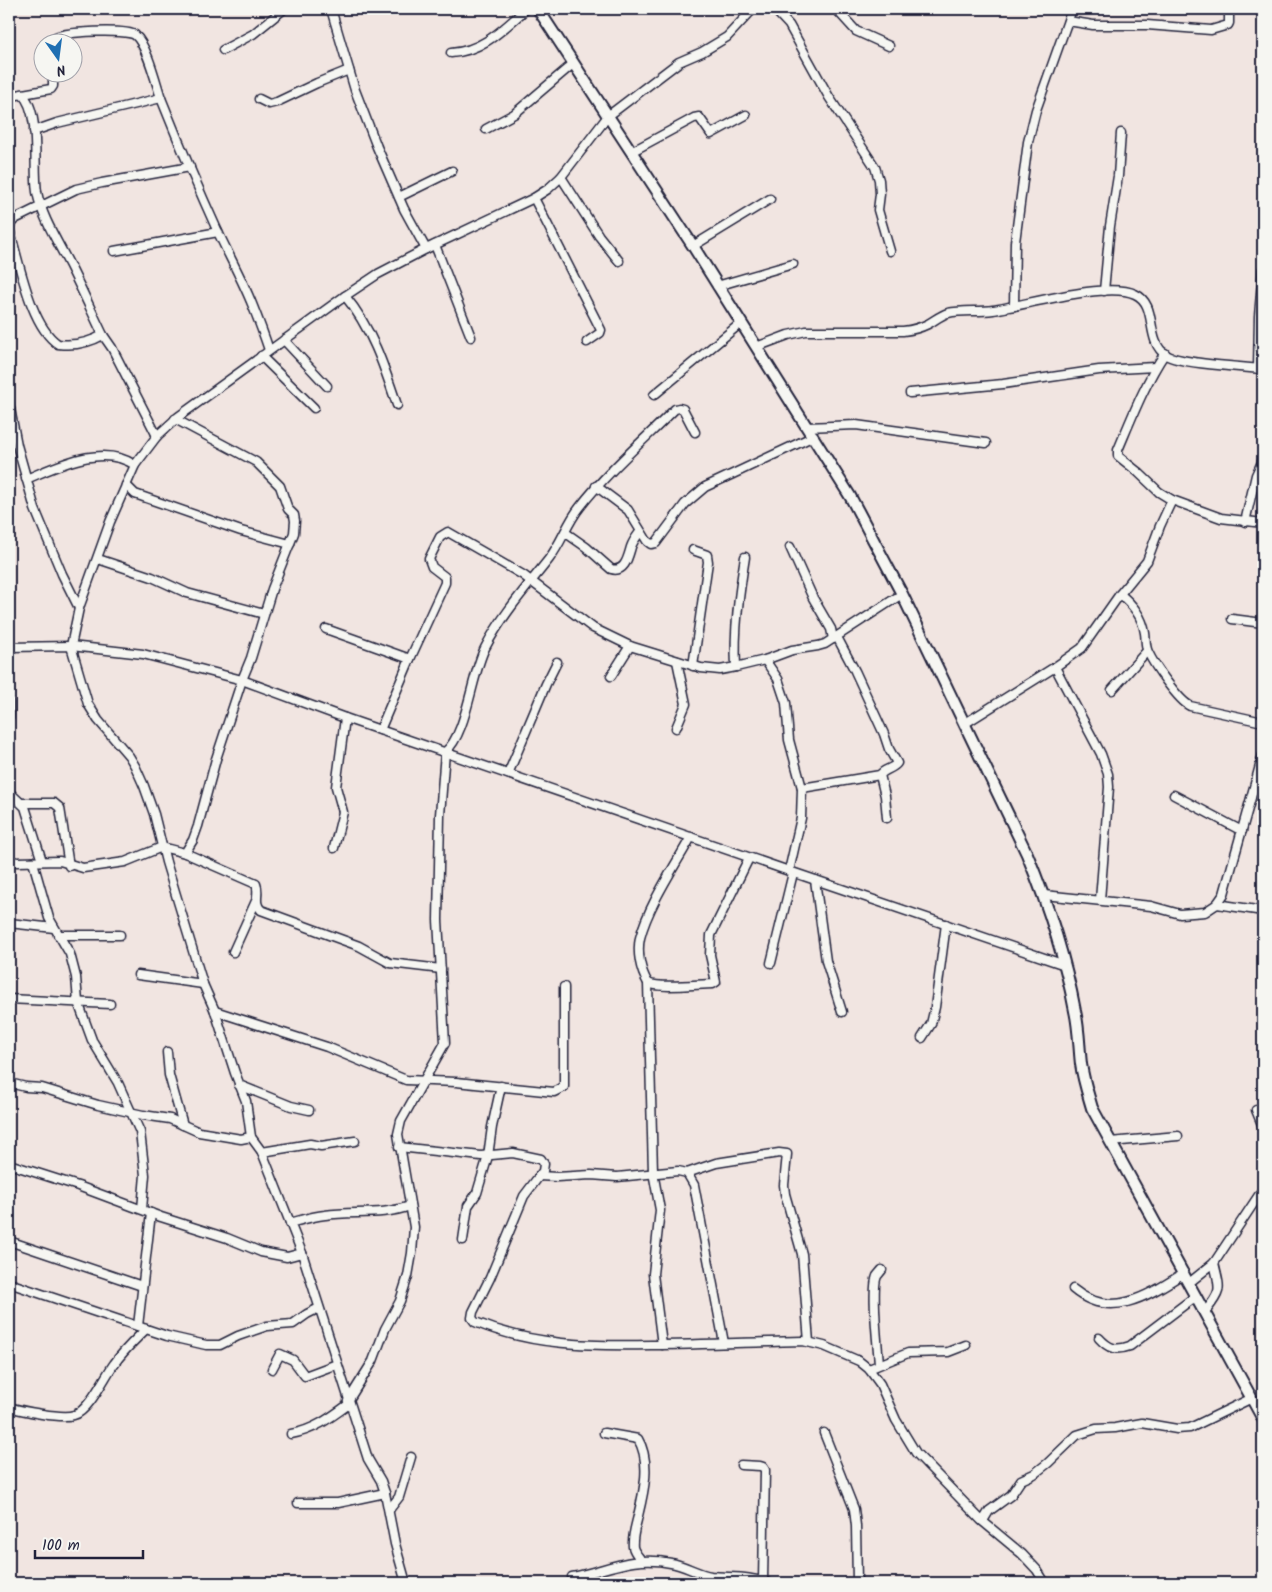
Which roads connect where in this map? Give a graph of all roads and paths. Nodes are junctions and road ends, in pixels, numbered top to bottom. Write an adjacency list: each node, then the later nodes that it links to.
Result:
1 (284, 9): 13 (street)
2 (331, 9): 16 (street)
3 (526, 9): 14 (street)
4 (538, 9): 15 (street)
5 (753, 9): 23 (street)
6 (774, 9): 41 (street)
7 (836, 9): 12 (street)
8 (1072, 9): 10 (street)
9 (1229, 9): 10 (street)
10 (1068, 21): 48 (street)
11 (79, 32): 20 (street)
12 (889, 46)
13 (223, 50)
14 (451, 53)
15 (574, 63): 23 (street); 24 (street)
16 (349, 70): 21 (street); 31 (street)
17 (53, 82): 19 (street)
18 (9, 92): 19 (street)
19 (22, 94): 25 (street)
20 (161, 98): 25 (street); 28 (street)
21 (259, 99)
22 (746, 115): 27 (street)
23 (608, 116): 27 (street); 30 (street)
24 (486, 130)
25 (34, 131): 34 (street)
26 (1121, 133): 46 (street)
27 (631, 152): 38 (street)
28 (190, 167): 34 (street); 36 (street)
29 (452, 171): 31 (street)
30 (561, 177): 32 (street); 42 (street)
31 (399, 197): 39 (street)
32 (534, 198): 37 (street); 53 (street)
33 (770, 198): 38 (street)
34 (41, 206): 35 (street); 50 (street)
35 (9, 225): 50 (street)
36 (218, 232): 40 (street); 55 (street)
37 (436, 245): 39 (street); 51 (street)
38 (693, 246): 45 (street)
39 (426, 249): 47 (street)
40 (114, 251)
41 (890, 251)
42 (619, 261)
43 (793, 264): 45 (street)
44 (1263, 269): 59 (street)
45 (717, 286): 49 (street)
46 (1104, 291): 48 (street); 56 (street)
47 (345, 296): 52 (street); 64 (street)
48 (1014, 306): 54 (street)
49 (740, 323): 54 (street); 62 (street)
50 (103, 335): 69 (street)
51 (471, 337)
52 (284, 340): 55 (street); 60 (street)
53 (587, 342)
54 (756, 348): 67 (street)
55 (269, 350): 57 (street)
56 (1164, 353): 58 (street); 59 (street)
57 (261, 356): 65 (street); 66 (street)
58 (1155, 366): 61 (street); 79 (street)
59 (1261, 369)
60 (327, 386)
61 (910, 393)
62 (654, 395)
63 (9, 403): 74 (street)
64 (397, 405)
65 (314, 408)
66 (175, 420): 69 (street); 84 (street)
67 (807, 427): 70 (street); 71 (street)
68 (695, 432): 76 (street)
69 (157, 436): 73 (street)
70 (814, 436): 82 (street); 90 (street)
71 (986, 443)
72 (1263, 460): 80 (street)
73 (134, 465): 74 (street); 75 (street)
74 (26, 479): 92 (street)
75 (126, 485): 77 (street); 78 (street)
76 (596, 486): 82 (street); 83 (street)
77 (135, 494): 78 (street); 84 (street)
78 (121, 497): 88 (street)
79 (1172, 500): 80 (street); 91 (street)
80 (1245, 522): 81 (street)
81 (1263, 523)
82 (640, 532): 83 (street)
83 (566, 533): 89 (street)
84 (290, 544): 93 (street)
85 (790, 546): 97 (street)
86 (693, 550): 106 (street)
87 (745, 557): 108 (street)
88 (98, 559): 92 (street); 93 (street)
89 (530, 581): 100 (street); 102 (street); 119 (street)
90 (902, 594): 97 (street); 116 (street)
91 (1120, 594): 101 (street); 107 (street)
92 (79, 608): 99 (street)
93 (264, 614): 110 (street)
94 (1232, 619): 95 (street)
95 (1263, 623)
96 (326, 629): 102 (street)
97 (836, 637): 103 (street); 122 (street)
98 (9, 646): 99 (street)
99 (71, 646): 110 (street); 130 (street)
100 (630, 646): 104 (street); 109 (street)
101 (1147, 651): 111 (street); 115 (street)
102 (410, 659): 118 (street)
103 (765, 660): 108 (street); 123 (street)
104 (677, 661): 106 (street); 117 (street)
105 (558, 662): 121 (street)
106 (693, 666): 108 (street)
107 (1055, 667): 116 (street); 140 (street)
108 (736, 668)
109 (611, 676)
110 (242, 680): 114 (street); 132 (street)
111 (1112, 690)
112 (9, 702): 113 (street)
113 (9, 717)
114 (345, 718): 118 (street); 131 (street)
115 (1263, 722)
116 (964, 724): 139 (street)
117 (676, 728)
118 (380, 730): 119 (street)
119 (445, 752): 121 (street); 151 (street)
120 (1263, 755): 128 (street)
121 (508, 774): 129 (street)
122 (880, 775): 123 (street); 127 (street)
123 (802, 788): 137 (street)
124 (9, 792): 126 (street)
125 (1174, 795): 128 (street)
126 (23, 803): 135 (street); 136 (street)
127 (887, 818)
128 (1242, 831): 142 (street)
129 (691, 838): 133 (street); 153 (street)
130 (162, 847): 132 (street); 136 (street); 154 (street)
131 (334, 848)
132 (185, 853): 141 (street)
133 (750, 858): 137 (street); 153 (street)
134 (9, 860): 135 (street)
135 (38, 861): 136 (street); 146 (street)
136 (70, 866)
137 (791, 872): 138 (street); 149 (street)
138 (816, 880): 145 (street); 160 (street)
139 (1044, 895): 140 (street); 150 (street)
140 (1100, 900): 142 (street)
141 (256, 901): 148 (street); 151 (street)
142 (1218, 904): 143 (street)
143 (1263, 911)
144 (9, 923): 146 (street)
145 (946, 924): 150 (street); 161 (street)
146 (56, 932): 147 (street); 157 (street)
147 (120, 935)
148 (233, 952)
149 (771, 963)
150 (1065, 965): 177 (street)
151 (441, 969): 164 (street)
152 (138, 975): 154 (street)
153 (648, 982): 182 (street)
154 (203, 984): 159 (street)
155 (564, 987): 167 (street)
156 (9, 999): 157 (street)
157 (78, 1002): 158 (street); 171 (street)
158 (110, 1004)
159 (215, 1011): 163 (street); 166 (street)
160 (842, 1012)
161 (922, 1038)
162 (167, 1052): 172 (street)
163 (406, 1080): 164 (street); 168 (street)
164 (424, 1080): 167 (street); 168 (street)
165 (9, 1083): 171 (street)
166 (239, 1085): 169 (street); 174 (street)
167 (500, 1086): 180 (street)
168 (416, 1094): 178 (street)
169 (309, 1110)
170 (1256, 1110): 173 (street)
171 (133, 1112): 172 (street); 187 (street)
172 (183, 1124): 174 (street)
173 (1263, 1127)
174 (251, 1136): 179 (street)
175 (1178, 1136): 177 (street)
176 (356, 1141): 179 (street)
177 (1110, 1142): 195 (street)
178 (399, 1147): 180 (street); 186 (street)
179 (262, 1152): 189 (street)
180 (488, 1156): 184 (street); 190 (street)
181 (9, 1164): 187 (street)
182 (653, 1172): 183 (street); 184 (street); 207 (street)
183 (688, 1173): 205 (street); 206 (street)
184 (539, 1176): 207 (street)
185 (1263, 1189): 193 (street)
186 (410, 1206): 189 (street); 214 (street)
187 (142, 1210): 188 (street)
188 (151, 1213): 192 (street); 198 (street)
189 (290, 1223): 192 (street)
190 (463, 1240)
191 (9, 1241): 198 (street)
192 (302, 1253): 201 (street)
193 (1214, 1263): 197 (street); 202 (street)
194 (882, 1270): 210 (street)
195 (1184, 1273): 197 (street); 199 (street)
196 (9, 1283): 203 (street)
197 (1189, 1283): 200 (street)
198 (142, 1286): 203 (street)
199 (1073, 1289)
200 (1196, 1296): 202 (street); 204 (street)
201 (320, 1308): 203 (street); 209 (street)
202 (1205, 1312): 213 (street)
203 (142, 1327): 215 (street)
204 (1099, 1338)
205 (809, 1342): 206 (street); 211 (street)
206 (724, 1343): 207 (street)
207 (662, 1345)
208 (966, 1345): 210 (street)
209 (337, 1364): 212 (street); 214 (street)
210 (879, 1364): 211 (street)
211 (869, 1368): 225 (street)
212 (272, 1369)
213 (1252, 1398): 216 (street); 225 (street)
214 (348, 1403): 219 (street); 222 (street)
215 (9, 1408)
216 (1263, 1419)
217 (604, 1433): 226 (street)
218 (824, 1433): 231 (street)
219 (290, 1434)
220 (411, 1457): 224 (street)
221 (741, 1465): 229 (street)
222 (385, 1493): 223 (street); 224 (street)
223 (298, 1503)
224 (389, 1510): 230 (street)
225 (983, 1521): 232 (street)
226 (641, 1560): 227 (street); 228 (street)
227 (572, 1577)
228 (708, 1579): 229 (street)
229 (766, 1582)
230 (406, 1583)
231 (857, 1583)
232 (1045, 1583)

